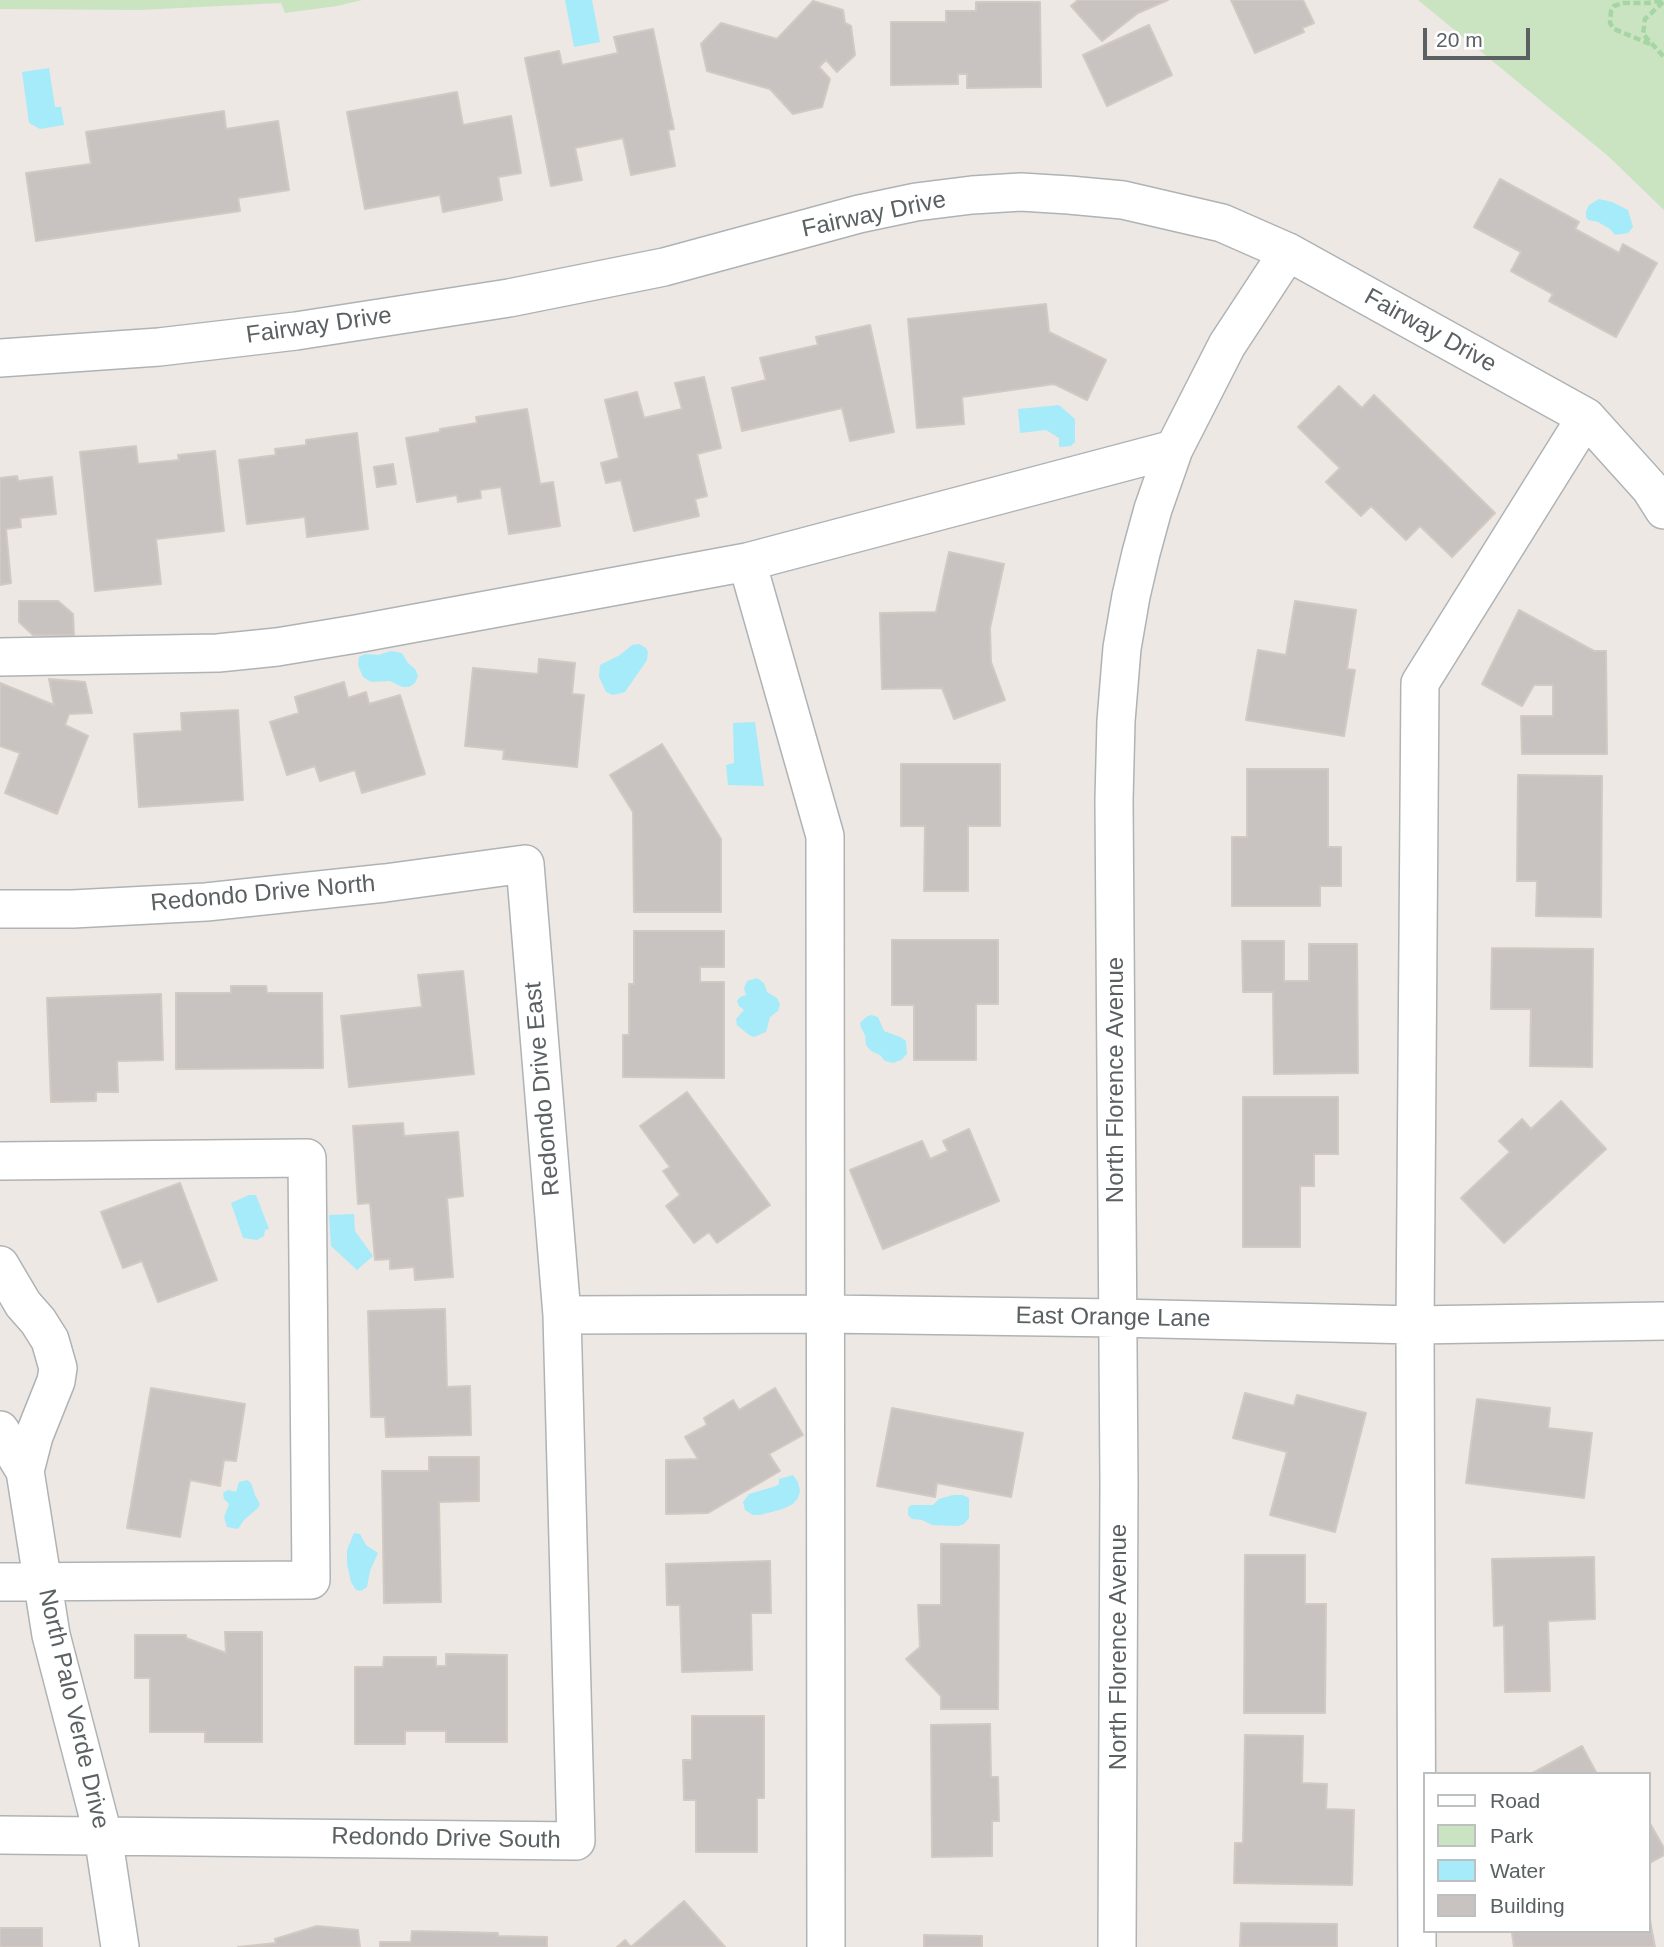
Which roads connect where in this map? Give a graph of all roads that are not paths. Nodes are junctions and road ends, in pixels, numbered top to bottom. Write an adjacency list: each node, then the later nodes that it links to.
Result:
1 (1288, 252): 2 (street, Fairway Drive); 3 (street, Fairway Drive); 4 (street, North Florence Avenue)
2 (0, 358)
3 (1586, 417): 5 (street, Fairway Drive); 16 (street)
4 (1174, 449): 6 (street); 14 (street, North Florence Avenue)
5 (1664, 510)
6 (747, 562): 7 (street); 12 (street)
7 (0, 657)
8 (525, 864): 9 (street, Redondo Drive North); 13 (street, Redondo Drive East)
9 (0, 908)
10 (0, 1161): 20 (street)
11 (0, 1265): 18 (street, North Palo Verde Drive)
12 (826, 1314): 13 (street, East Orange Lane); 14 (street, East Orange Lane); 24 (street)
13 (562, 1315): 22 (street, Redondo Drive South)
14 (1117, 1318): 16 (street, East Orange Lane); 25 (street, North Florence Avenue)
15 (1664, 1321): 16 (street, East Orange Lane)
16 (1415, 1325): 26 (street)
17 (0, 1430): 18 (street, North Palo Verde Drive)
18 (25, 1471): 20 (street, North Palo Verde Drive)
19 (0, 1582): 20 (street)
20 (43, 1582): 22 (street, North Palo Verde Drive)
21 (0, 1835): 22 (street, Redondo Drive South)
22 (103, 1835): 23 (street, North Palo Verde Drive)
23 (120, 1947)
24 (826, 1947)
25 (1117, 1947)
26 (1417, 1947)

